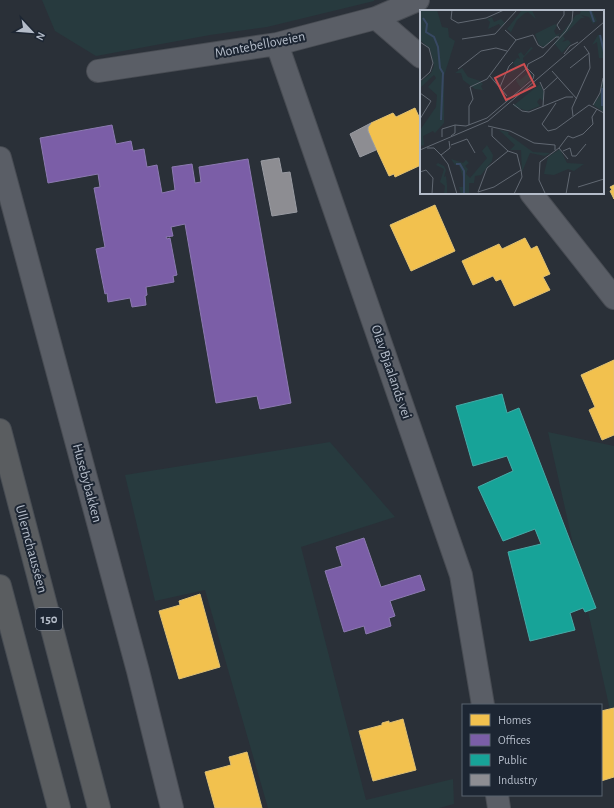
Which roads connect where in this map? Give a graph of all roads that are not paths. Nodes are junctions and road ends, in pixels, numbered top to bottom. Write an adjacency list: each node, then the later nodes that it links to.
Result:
1 (418, 0): 2 (street, Montebelloveien)
2 (376, 18): 3 (street, Montebelloveien); 4 (street)
3 (277, 44): 5 (street, Montebelloveien); 11 (street, Olav Bjaalands vei)
4 (420, 56)
5 (98, 71)
6 (0, 158): 15 (street, Husebybakken)
7 (532, 194): 8 (street)
8 (614, 298)
9 (0, 430): 14 (highway, Ullernchausséen / 150)
10 (0, 586): 13 (highway)
11 (483, 704)
12 (497, 796): 16 (street)
13 (59, 808)
14 (99, 808)
15 (172, 808)
16 (499, 808)

